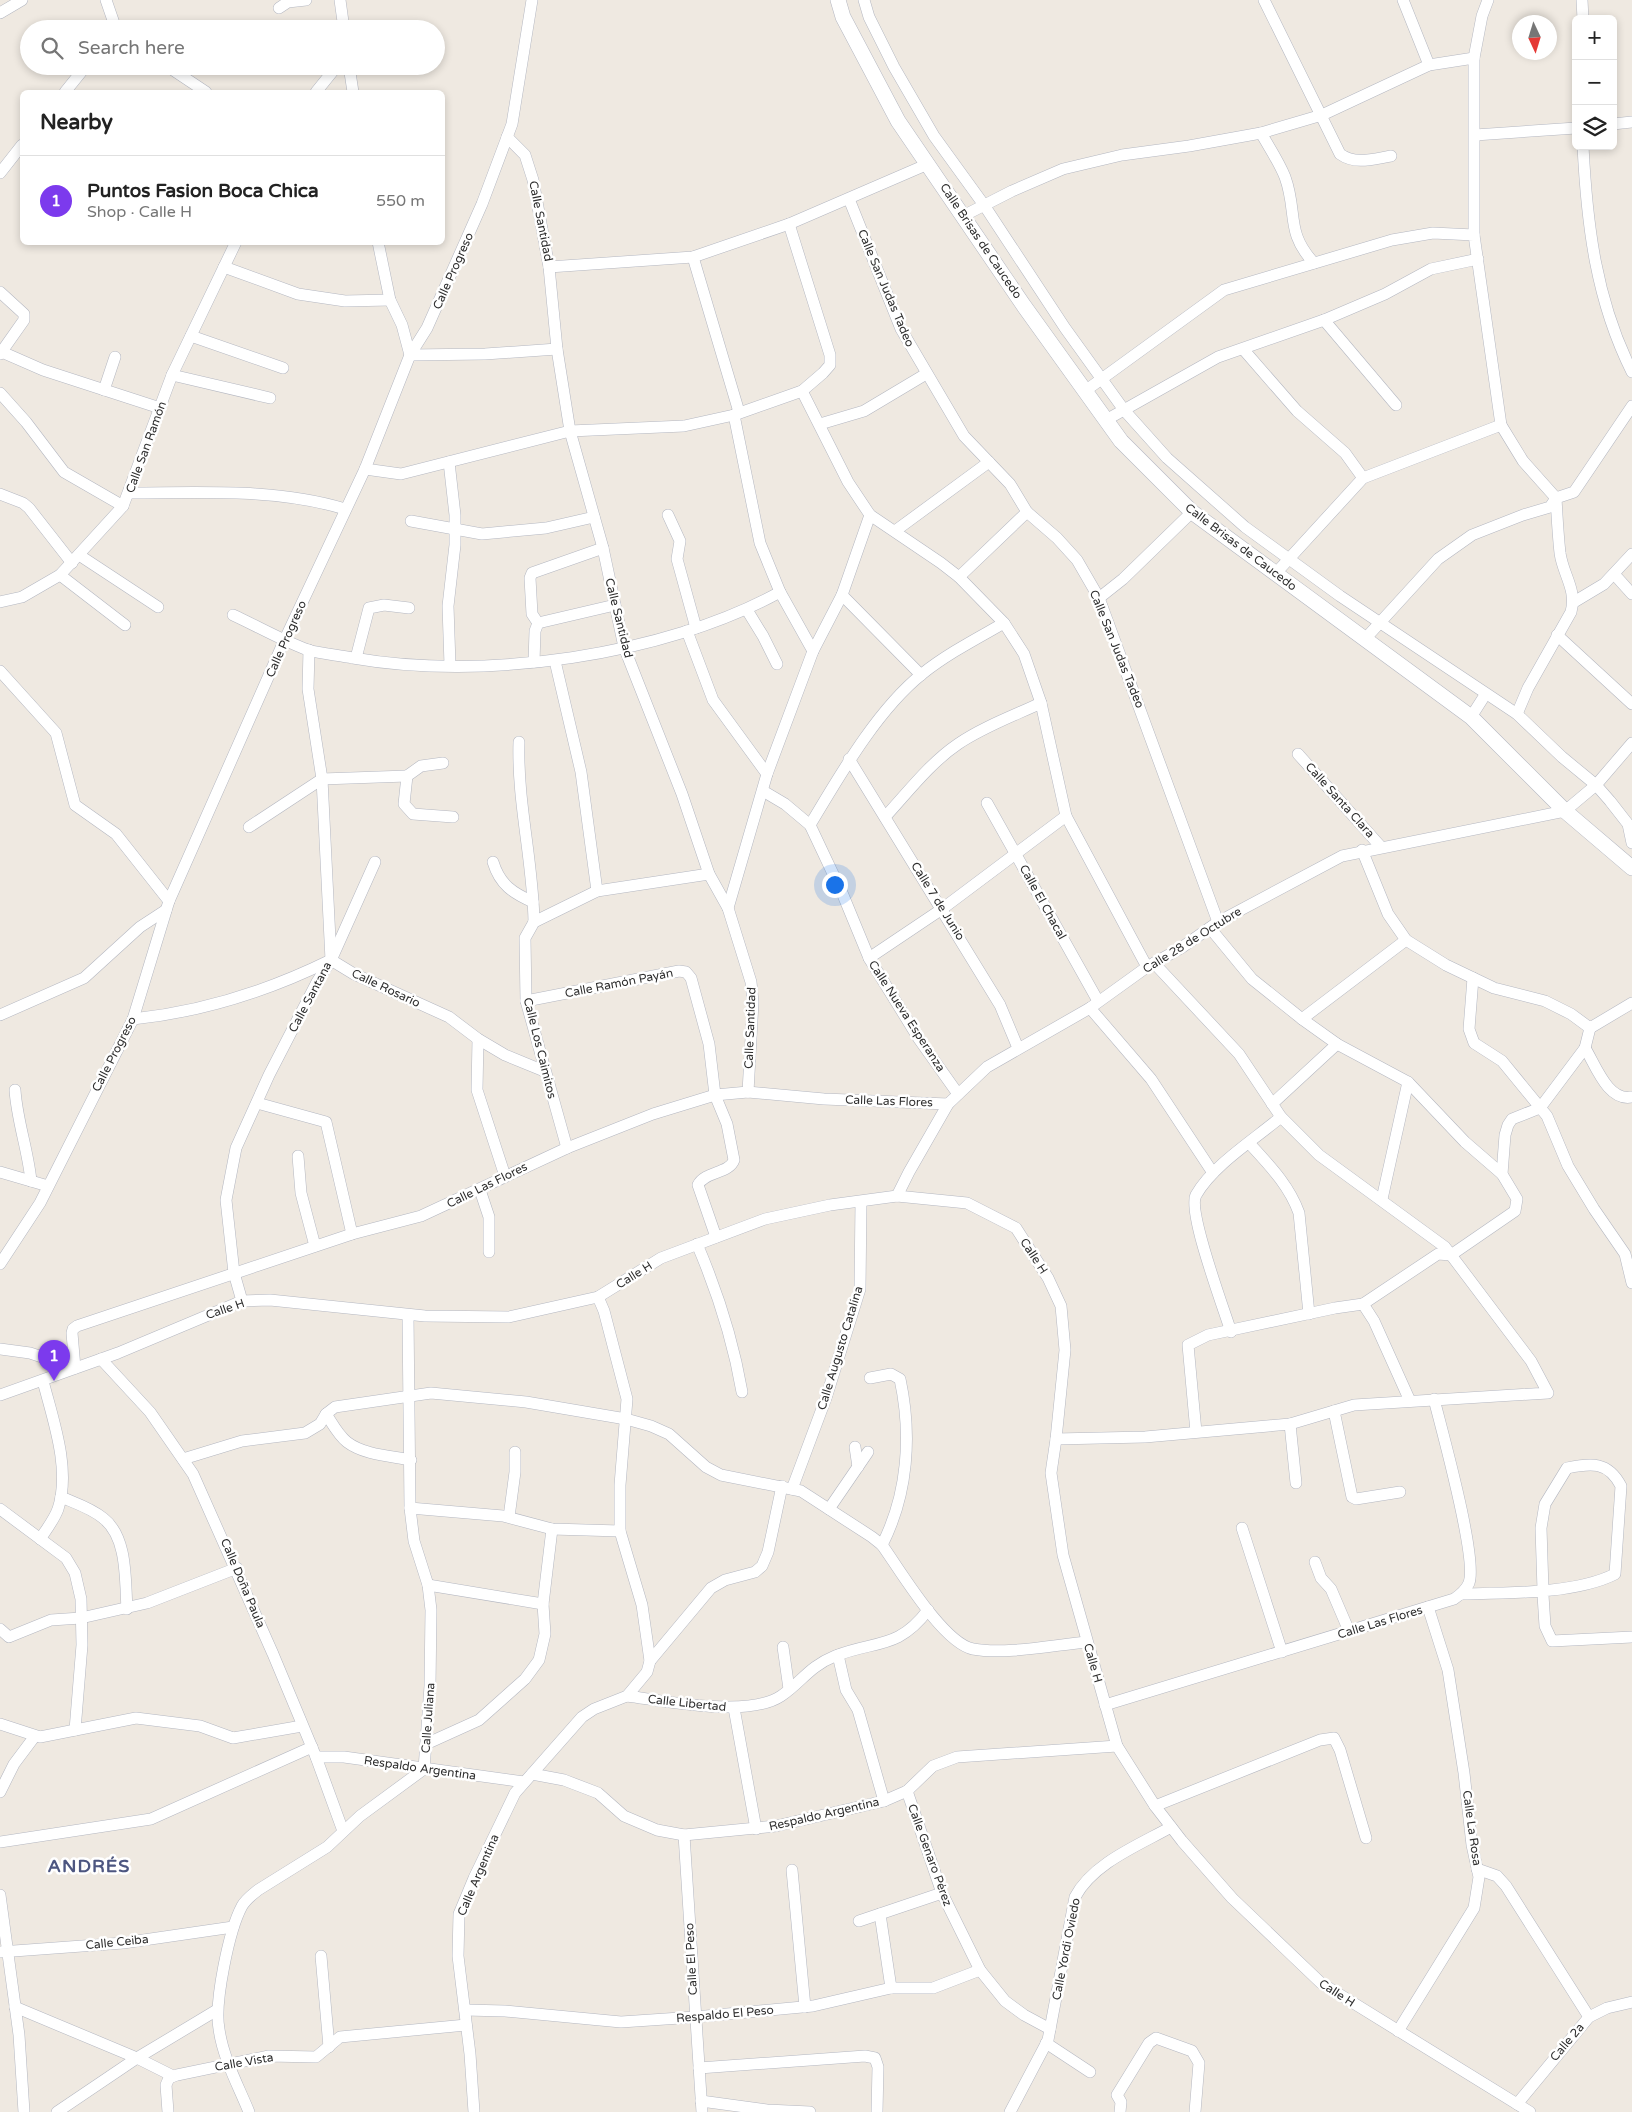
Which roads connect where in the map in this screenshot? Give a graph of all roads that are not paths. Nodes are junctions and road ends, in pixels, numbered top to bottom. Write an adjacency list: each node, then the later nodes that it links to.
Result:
1 (22, 0): 12 (street)
2 (106, 0): 15 (street)
3 (306, 0): 13 (street)
4 (340, 0): 16 (street)
5 (532, 0): 33 (street, Calle Progreso)
6 (838, 0): 37 (street, Calle Brisas de Caucedo)
7 (864, 0): 40 (street)
8 (1264, 0): 27 (street)
9 (1403, 0): 18 (street)
10 (1488, 0): 17 (street)
11 (1582, 0): 14 (street)
12 (2, 7)
13 (279, 8)
14 (1583, 15)
15 (113, 20)
16 (343, 20)
17 (1474, 58): 18 (street); 32 (street)
18 (1429, 65): 27 (street)
19 (79, 75): 23 (street)
20 (180, 75): 24 (street)
21 (330, 75): 25 (street)
22 (350, 75): 26 (street)
23 (67, 90)
24 (203, 90)
25 (318, 90)
26 (353, 90)
27 (1322, 115): 31 (street); 36 (street)
28 (1632, 122): 29 (street)
29 (1617, 124)
30 (1572, 128): 32 (street)
31 (1261, 133): 40 (street); 48 (street)
32 (1475, 135): 43 (street)
33 (507, 137): 50 (street, Calle Santidad); 58 (street, Calle Progreso)
34 (20, 148): 38 (street)
35 (1584, 150): 61 (street)
36 (1391, 156)
37 (928, 164): 39 (street); 41 (street, Calle Brisas de Caucedo)
38 (0, 173)
39 (849, 199): 42 (street); 62 (street, Calle San Judas Tadeo)
40 (984, 205): 41 (street); 64 (street)
41 (963, 216): 67 (street, Calle Brisas de Caucedo)
42 (789, 224): 46 (street); 66 (street)
43 (1474, 235): 47 (street); 48 (street)
44 (235, 245): 49 (street, Calle San Ramón)
45 (379, 245): 52 (street)
46 (692, 257): 50 (street); 74 (street)
47 (1478, 259): 53 (street); 77 (street)
48 (1314, 263): 64 (street)
49 (224, 267): 52 (street); 54 (street, Calle San Ramón)
50 (550, 267): 55 (street, Calle Santidad)
51 (0, 292): 57 (street)
52 (390, 300): 58 (street)
53 (1324, 320): 56 (street); 70 (street)
54 (190, 336): 60 (street); 63 (street, Calle San Ramón)
55 (557, 348): 58 (street); 78 (street, Calle Santidad)
56 (1243, 349): 73 (street); 82 (street)
57 (1, 353): 65 (street)
58 (410, 354): 81 (street, Calle Progreso)
59 (115, 357): 65 (street)
60 (283, 368)
61 (1632, 372)
62 (926, 374): 76 (street); 80 (street, Calle San Judas Tadeo)
63 (172, 375): 69 (street); 72 (street, Calle San Ramón)
64 (1101, 379): 67 (street); 73 (street)
65 (104, 390): 72 (street)
66 (802, 391): 74 (street); 76 (street)
67 (1085, 391): 75 (street, Calle Brisas de Caucedo)
68 (0, 393): 87 (street)
69 (270, 398)
70 (1396, 405)
71 (1632, 406): 85 (street)
72 (160, 408): 83 (street, Calle San Ramón)
73 (1124, 410): 75 (street); 86 (street)
74 (737, 413): 78 (street); 105 (street)
75 (1106, 420): 90 (street, Calle Brisas de Caucedo)
76 (820, 424): 92 (street)
77 (1501, 425): 82 (street); 85 (street)
78 (570, 431): 79 (street); 93 (street, Calle Santidad)
79 (450, 462): 81 (street); 95 (street)
80 (989, 462): 89 (street, Calle San Judas Tadeo); 96 (street)
81 (365, 469): 88 (street, Calle Progreso)
82 (1363, 478): 100 (street)
83 (130, 492): 87 (street, Calle San Ramón); 88 (street)
84 (0, 494): 99 (street)
85 (1556, 498): 110 (street); 116 (street)
86 (1211, 499): 90 (street); 100 (street)
87 (123, 506): 99 (street, Calle San Ramón)
88 (345, 509): 122 (street, Calle Progreso)
89 (1027, 512): 104 (street); 108 (street, Calle San Judas Tadeo)
90 (1194, 514): 101 (street, Calle Brisas de Caucedo); 108 (street)
91 (668, 515): 120 (street)
92 (870, 516): 96 (street); 107 (street)
93 (594, 517): 95 (street); 97 (street, Calle Santidad)
94 (411, 521): 95 (street)
95 (455, 530): 131 (street)
96 (895, 531): 104 (street)
97 (603, 548): 111 (street, Calle Santidad); 117 (street)
98 (1632, 554): 102 (street)
99 (75, 559): 103 (street, Calle San Ramón); 112 (street)
100 (1289, 559): 101 (street); 116 (street)
101 (1276, 573): 123 (street, Calle Brisas de Caucedo)
102 (1614, 574): 106 (street); 110 (street)
103 (60, 575): 109 (street, Calle San Ramón); 119 (street)
104 (959, 577): 118 (street)
105 (780, 592): 114 (street); 126 (street)
106 (1632, 594)
107 (842, 595): 126 (street); 133 (street)
108 (1099, 598): 171 (street, Calle San Judas Tadeo)
109 (0, 602)
110 (1574, 602): 121 (street)
111 (614, 605): 117 (street); 124 (street, Calle Santidad)
112 (158, 607)
113 (409, 608): 127 (street)
114 (747, 610): 120 (street); 130 (street)
115 (232, 615): 122 (street)
116 (1381, 622): 123 (street); 134 (street)
117 (538, 623): 129 (street)
118 (1004, 623): 133 (street); 135 (street)
119 (125, 625)
120 (691, 630): 124 (street); 144 (street)
121 (1558, 636): 136 (street); 137 (street)
122 (286, 639): 125 (street); 167 (street, Calle Progreso)
123 (1365, 639): 138 (street, Calle Brisas de Caucedo)
124 (624, 648): 128 (street); 164 (street, Calle Santidad)
125 (309, 650): 127 (street); 146 (street, Calle Santana)
126 (813, 651): 144 (street)
127 (356, 658): 131 (street)
128 (555, 661): 129 (street); 165 (street)
129 (534, 662): 131 (street)
130 (777, 664)
131 (450, 665)
132 (0, 671): 167 (street)
133 (921, 675): 142 (street)
134 (1485, 695): 137 (street); 138 (street)
135 (1041, 703): 151 (street); 153 (street)
136 (1632, 704)
137 (1518, 714): 147 (street)
138 (1471, 717): 150 (street, Calle Brisas de Caucedo)
139 (518, 742): 166 (street)
140 (1632, 743): 147 (street)
141 (1298, 754): 158 (street, Calle Santa Clara)
142 (849, 759): 153 (street, Calle 7 de Junio); 154 (street)
143 (443, 763): 145 (street)
144 (767, 774): 148 (street)
145 (407, 776): 146 (street); 152 (street)
146 (322, 779): 156 (street); 174 (street, Calle Santana)
147 (1596, 785): 150 (street); 155 (street)
148 (763, 791): 154 (street, Calle Nueva Esperanza); 168 (street)
149 (987, 803): 160 (street, Calle El Chacal)
150 (1566, 811): 158 (street, Calle 28 de Octubre); 163 (street, Calle Brisas de Caucedo)
151 (1066, 816): 160 (street); 175 (street)
152 (453, 817)
153 (885, 817): 169 (street, Calle 7 de Junio)
154 (810, 825): 173 (street, Calle Nueva Esperanza)
155 (1630, 825): 157 (street)
156 (249, 828)
157 (1632, 843)
158 (1382, 846): 159 (street, Calle 28 de Octubre)
159 (1362, 850): 171 (street, Calle 28 de Octubre); 172 (street, Calle Santa Clara)
160 (1016, 853): 169 (street); 179 (street, Calle El Chacal)
161 (375, 862): 174 (street)
162 (493, 862): 166 (street)
163 (1632, 868)
164 (709, 874): 165 (street); 168 (street, Calle Santidad)
165 (597, 892): 170 (street)
166 (534, 902): 170 (street)
167 (167, 905): 180 (street); 181 (street, Calle Progreso)
168 (728, 908): 191 (street, Calle Santidad)
169 (942, 908): 173 (street); 186 (street, Calle 7 de Junio)
170 (534, 922): 177 (street, Calle Los Caimitos)
171 (1214, 925): 175 (street, Calle 28 de Octubre); 182 (street, Calle San Judas Tadeo)
172 (1406, 940): 176 (street, Calle Santa Clara); 182 (street)
173 (869, 958): 192 (street, Calle Nueva Esperanza)
174 (331, 960): 181 (street); 184 (street, Calle Rosario); 195 (street, Calle Santana)
175 (1150, 965): 179 (street, Calle 28 de Octubre); 197 (street)
176 (1473, 978): 183 (street, Calle Santa Clara); 198 (street)
177 (526, 1001): 188 (street, Calle Los Caimitos); 193 (street, Calle Ramón Payán)
178 (1632, 1003): 183 (street)
179 (1094, 1005): 186 (street, Calle 28 de Octubre); 204 (street, Calle El Chacal)
180 (0, 1015)
181 (133, 1019): 208 (street, Calle Progreso)
182 (1302, 1019): 185 (street, Calle San Judas Tadeo)
183 (1590, 1028): 187 (street)
184 (478, 1039): 188 (street, Calle Rosario); 206 (street)
185 (1337, 1044): 189 (street, Calle San Judas Tadeo); 197 (street)
186 (1018, 1048): 192 (street, Calle 28 de Octubre)
187 (1585, 1048): 194 (street); 198 (street)
188 (544, 1070): 201 (street, Calle Los Caimitos)
189 (1408, 1082): 205 (street, Calle San Judas Tadeo); 211 (street)
190 (15, 1090): 207 (street)
191 (748, 1092): 193 (street, Calle Las Flores); 196 (street, Calle Las Flores)
192 (958, 1094): 196 (street, Calle 28 de Octubre)
193 (715, 1095): 201 (street, Calle Las Flores); 214 (street, Calle Ramón Payán)
194 (1632, 1097)
195 (256, 1103): 213 (street); 220 (street, Calle Santana)
196 (948, 1104): 210 (street, Calle 28 de Octubre)
197 (1272, 1104): 199 (street)
198 (1540, 1108): 205 (street); 221 (street)
199 (1281, 1117): 200 (street); 211 (street)
200 (1249, 1143): 204 (street); 225 (street)
201 (567, 1148): 206 (street, Calle Las Flores)
202 (298, 1156): 216 (street)
203 (0, 1172): 207 (street)
204 (1213, 1173): 227 (street)
205 (1502, 1174): 218 (street, Calle San Judas Tadeo)
206 (505, 1176): 209 (street, Calle Las Flores)
207 (31, 1181): 208 (street)
208 (48, 1186): 219 (street, Calle Progreso)
209 (480, 1190): 213 (street, Calle Las Flores); 217 (street)
210 (897, 1196): 212 (street, Calle H); 243 (street, Calle H)
211 (1382, 1199): 218 (street)
212 (861, 1202): 214 (street, Calle H); 251 (street, Calle Augusto Catalina)
213 (352, 1234): 216 (street, Calle Las Flores)
214 (716, 1237): 215 (street, Calle H)
215 (697, 1244): 222 (street, Calle H); 233 (street)
216 (314, 1246): 220 (street, Calle Las Flores)
217 (489, 1252)
218 (1451, 1255): 224 (street); 236 (street)
219 (0, 1264)
220 (234, 1273): 223 (street, Calle Santana); 230 (street, Calle Las Flores)
221 (1632, 1283)
222 (598, 1297): 226 (street, Calle H); 240 (street)
223 (242, 1301): 226 (street, Calle H); 229 (street, Calle H)
224 (1363, 1304): 225 (street); 237 (street)
225 (1309, 1314): 227 (street)
226 (408, 1315): 234 (street, Calle Juliana)
227 (1231, 1332): 242 (street)
228 (0, 1349): 230 (street)
229 (101, 1359): 230 (street, Calle H); 247 (street, Calle Doña Paula)
230 (75, 1368): 232 (street, Calle H)
231 (870, 1378): 262 (street)
232 (43, 1381): 235 (street, Calle H); 253 (street)
233 (742, 1392)
234 (410, 1395): 239 (street); 240 (street); 248 (street, Calle Juliana)
235 (0, 1396)
236 (1434, 1399): 237 (street); 267 (street)
237 (1410, 1401): 238 (street)
238 (1334, 1411): 241 (street); 252 (street)
239 (326, 1414): 247 (street); 248 (street)
240 (626, 1419): 251 (street); 260 (street)
241 (1290, 1424): 242 (street); 250 (street)
242 (1196, 1432): 243 (street)
243 (1056, 1439): 276 (street, Calle H)
244 (855, 1447): 249 (street)
245 (515, 1452): 257 (street)
246 (868, 1452): 249 (street)
247 (183, 1459): 264 (street, Calle Doña Paula)
248 (411, 1460): 255 (street, Calle Juliana)
249 (858, 1467): 256 (street)
250 (1296, 1483)
251 (787, 1488): 256 (street); 280 (street, Calle Augusto Catalina)
252 (1400, 1492)
253 (61, 1497): 261 (street); 270 (street)
254 (0, 1508): 261 (street)
255 (410, 1508): 257 (street); 265 (street, Calle Juliana)
256 (829, 1509): 262 (street)
257 (509, 1517): 259 (street)
258 (1242, 1528): 278 (street)
259 (552, 1529): 260 (street); 268 (street)
260 (620, 1531): 280 (street)
261 (40, 1539): 272 (street)
262 (882, 1545): 271 (street)
263 (1315, 1562): 274 (street)
264 (237, 1568): 270 (street); 286 (street, Calle Doña Paula)
265 (428, 1585): 268 (street); 289 (street, Calle Juliana)
266 (1543, 1590): 266 (street); 267 (street, Calle Las Flores); 275 (street)
267 (1462, 1594): 269 (street, Calle Las Flores)
268 (543, 1604): 289 (street)
269 (1428, 1607): 274 (street, Calle Las Flores); 304 (street, Calle La Rosa)
270 (127, 1609): 272 (street)
271 (928, 1610): 276 (street); 279 (street, Calle Libertad)
272 (81, 1618): 273 (street); 287 (street)
273 (0, 1629)
274 (1349, 1631): 278 (street, Calle Las Flores)
275 (1632, 1637)
276 (1087, 1642): 283 (street, Calle H)
277 (783, 1647): 281 (street)
278 (1282, 1652): 283 (street, Calle Las Flores)
279 (838, 1655): 281 (street, Calle Libertad); 296 (street)
280 (650, 1661): 282 (street)
281 (789, 1689): 284 (street, Calle Libertad)
282 (627, 1696): 284 (street, Calle Libertad); 293 (street, Calle Argentina)
283 (1105, 1705): 290 (street, Calle H)
284 (734, 1708): 299 (street)
285 (0, 1724): 288 (street)
286 (302, 1726): 287 (street); 291 (street, Calle Doña Paula)
287 (75, 1730): 288 (street)
288 (35, 1736): 295 (street)
289 (426, 1744): 292 (street, Calle Juliana)
290 (1118, 1746): 294 (street, Respaldo Argentina); 297 (street, Calle H)
291 (314, 1752): 292 (street, Respaldo Argentina); 300 (street, Calle Doña Paula); 303 (street)
292 (424, 1769): 293 (street, Respaldo Argentina); 300 (street, Calle Juliana)
293 (528, 1778): 301 (street, Respaldo Argentina); 319 (street, Calle Argentina)
294 (907, 1791): 296 (street, Respaldo Argentina); 306 (street, Calle Genaro Pérez)
295 (0, 1792)
296 (884, 1801): 299 (street, Respaldo Argentina)
297 (1155, 1806): 298 (street, Calle H); 302 (street)
298 (1171, 1827): 323 (street, Calle Yordi Oviedo); 324 (street, Calle H)
299 (756, 1829): 301 (street, Respaldo Argentina)
300 (343, 1831): 310 (street, Calle Juliana)
301 (684, 1836): 320 (street, Calle El Peso)
302 (1366, 1838)
303 (0, 1842)
304 (1478, 1869): 321 (street); 324 (street, Calle La Rosa)
305 (792, 1870): 317 (street)
306 (942, 1893): 308 (street); 313 (street, Calle Genaro Pérez)
307 (0, 1895): 311 (street)
308 (880, 1914): 309 (street); 314 (street)
309 (859, 1921)
310 (233, 1927): 311 (street, Calle Ceiba); 318 (street, Calle Juliana)
311 (4, 1951): 316 (street)
312 (322, 1956): 326 (street)
313 (980, 1970): 314 (street, Respaldo El Peso); 323 (street, Calle Genaro Pérez)
314 (890, 1988): 317 (street, Respaldo El Peso)
315 (1632, 2002): 321 (street, Calle 2a)
316 (15, 2007): 327 (street); 334 (street)
317 (805, 2007): 320 (street, Respaldo El Peso)
318 (216, 2010): 327 (street); 328 (street, Calle Juliana)
319 (465, 2010): 320 (street, Respaldo El Peso); 322 (street, Calle Argentina)
320 (695, 2017): 329 (street, Calle El Peso)
321 (1589, 2017): 332 (street, Calle 2a)
322 (466, 2025): 326 (street, Calle Vista); 338 (street, Calle Argentina)
323 (1050, 2029): 325 (street, Calle Yordi Oviedo)
324 (1398, 2032): 332 (street, Calle H)
325 (1046, 2043): 330 (street); 341 (street, Calle Yordi Oviedo)
326 (329, 2047): 328 (street, Calle Vista)
327 (137, 2058): 331 (street); 335 (street)
328 (229, 2064): 331 (street, Calle Vista); 337 (street, Calle Juliana)
329 (699, 2068): 333 (street, Calle El Peso); 340 (street)
330 (1090, 2072)
331 (172, 2076): 336 (street)
332 (1517, 2104): 344 (street, Calle H)
333 (702, 2107): 339 (street)
334 (24, 2112)
335 (57, 2112)
336 (168, 2112)
337 (249, 2112)
338 (474, 2112)
339 (810, 2112)
340 (877, 2112)
341 (1010, 2112)
342 (1120, 2112): 343 (street)
343 (1195, 2112)
344 (1530, 2112)

